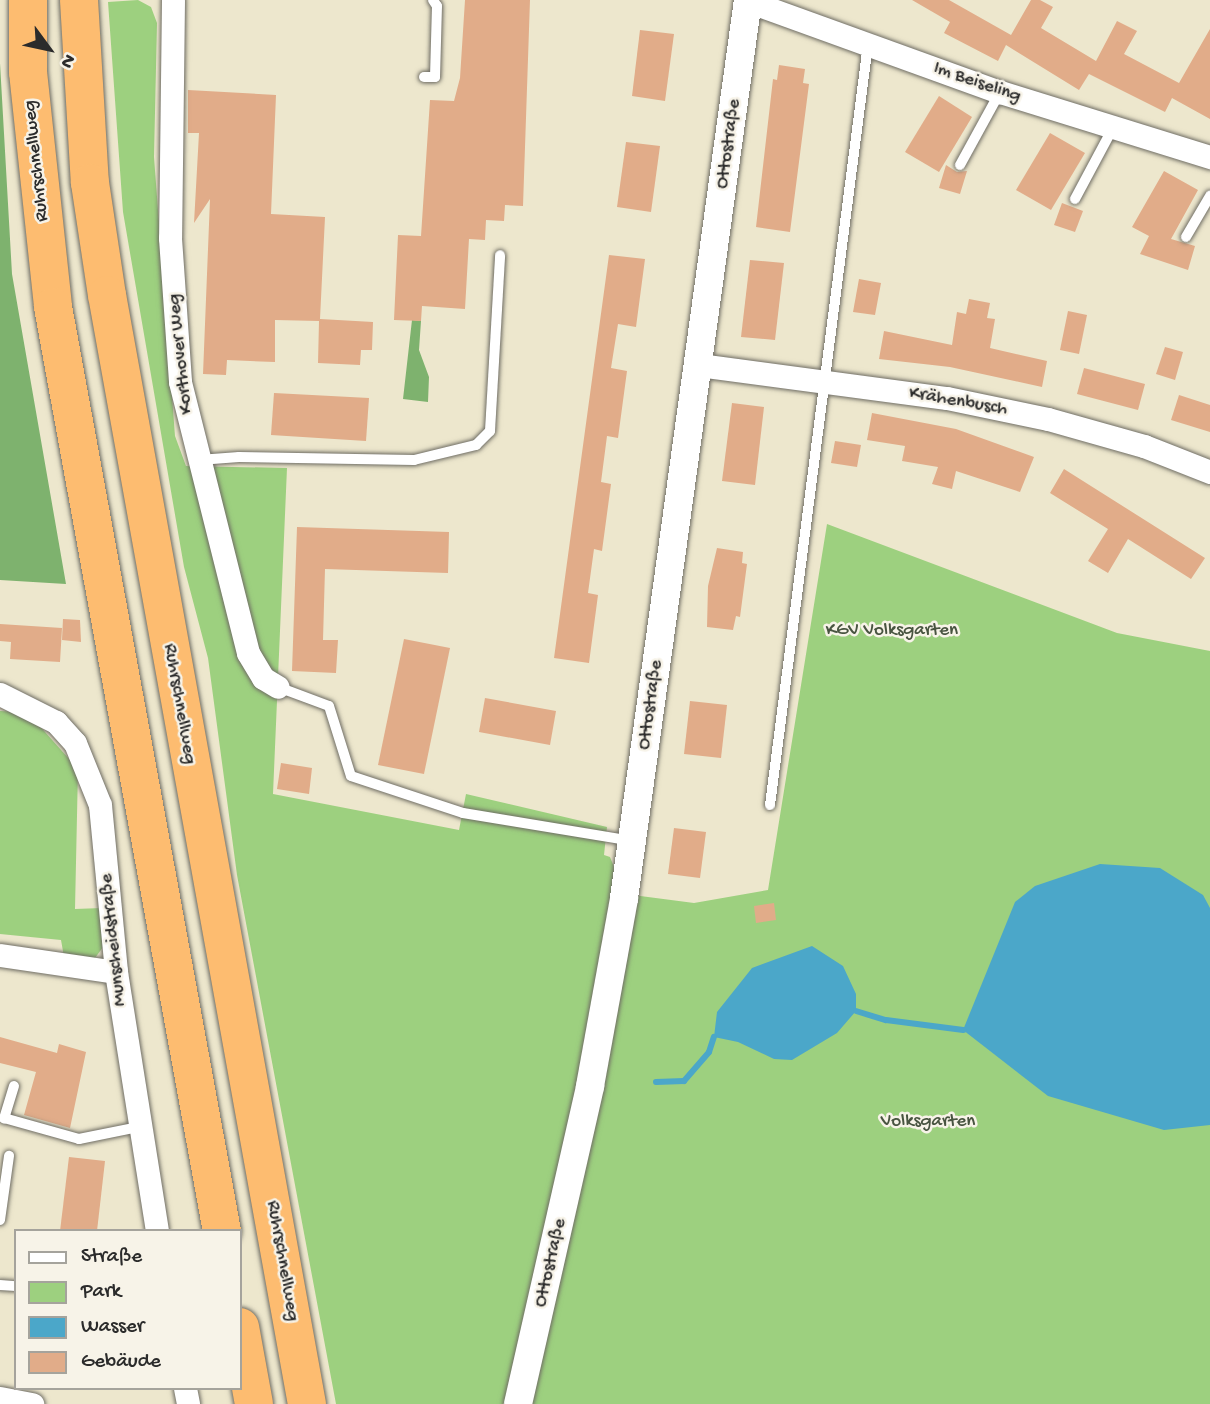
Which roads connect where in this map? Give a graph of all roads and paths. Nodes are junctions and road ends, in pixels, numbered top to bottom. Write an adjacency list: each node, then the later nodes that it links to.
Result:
1 (28, 0): 31 (highway, Ruhrschnellweg)
2 (79, 0): 36 (highway, Ruhrschnellweg)
3 (173, 0): 18 (street, Korthover Weg)
4 (433, 0): 7 (lane)
5 (748, 0): 6 (street, Im Beiseling); 16 (street, Ottostraße)
6 (868, 44): 8 (street, Im Beiseling); 17 (lane)
7 (424, 77)
8 (1000, 92): 9 (street, Im Beiseling); 11 (lane)
9 (1114, 126): 10 (street, Im Beiseling); 13 (lane)
10 (1210, 156)
11 (960, 164)
12 (1210, 197): 14 (lane)
13 (1075, 199)
14 (1186, 237)
15 (500, 255): 18 (lane)
16 (699, 365): 17 (street, Krähenbusch); 23 (street, Ottostraße)
17 (824, 381): 19 (street, Krähenbusch); 22 (lane)
18 (196, 460): 20 (street, Korthover Weg)
19 (1210, 472)
20 (278, 687): 23 (lane)
21 (0, 694): 25 (street, Munscheidstraße)
22 (770, 805)
23 (632, 841): 37 (street, Ottostraße)
24 (0, 955): 25 (street)
25 (116, 972): 27 (street, Munscheidstraße)
26 (13, 1086): 27 (lane)
27 (138, 1127): 30 (street, Munscheidstraße)
28 (9, 1156): 29 (lane)
29 (0, 1220)
30 (157, 1229)
31 (222, 1229)
32 (242, 1338): 35 (highway)
33 (0, 1398): 34 (street)
34 (32, 1404)
35 (254, 1404)
36 (307, 1404)
37 (519, 1404)

